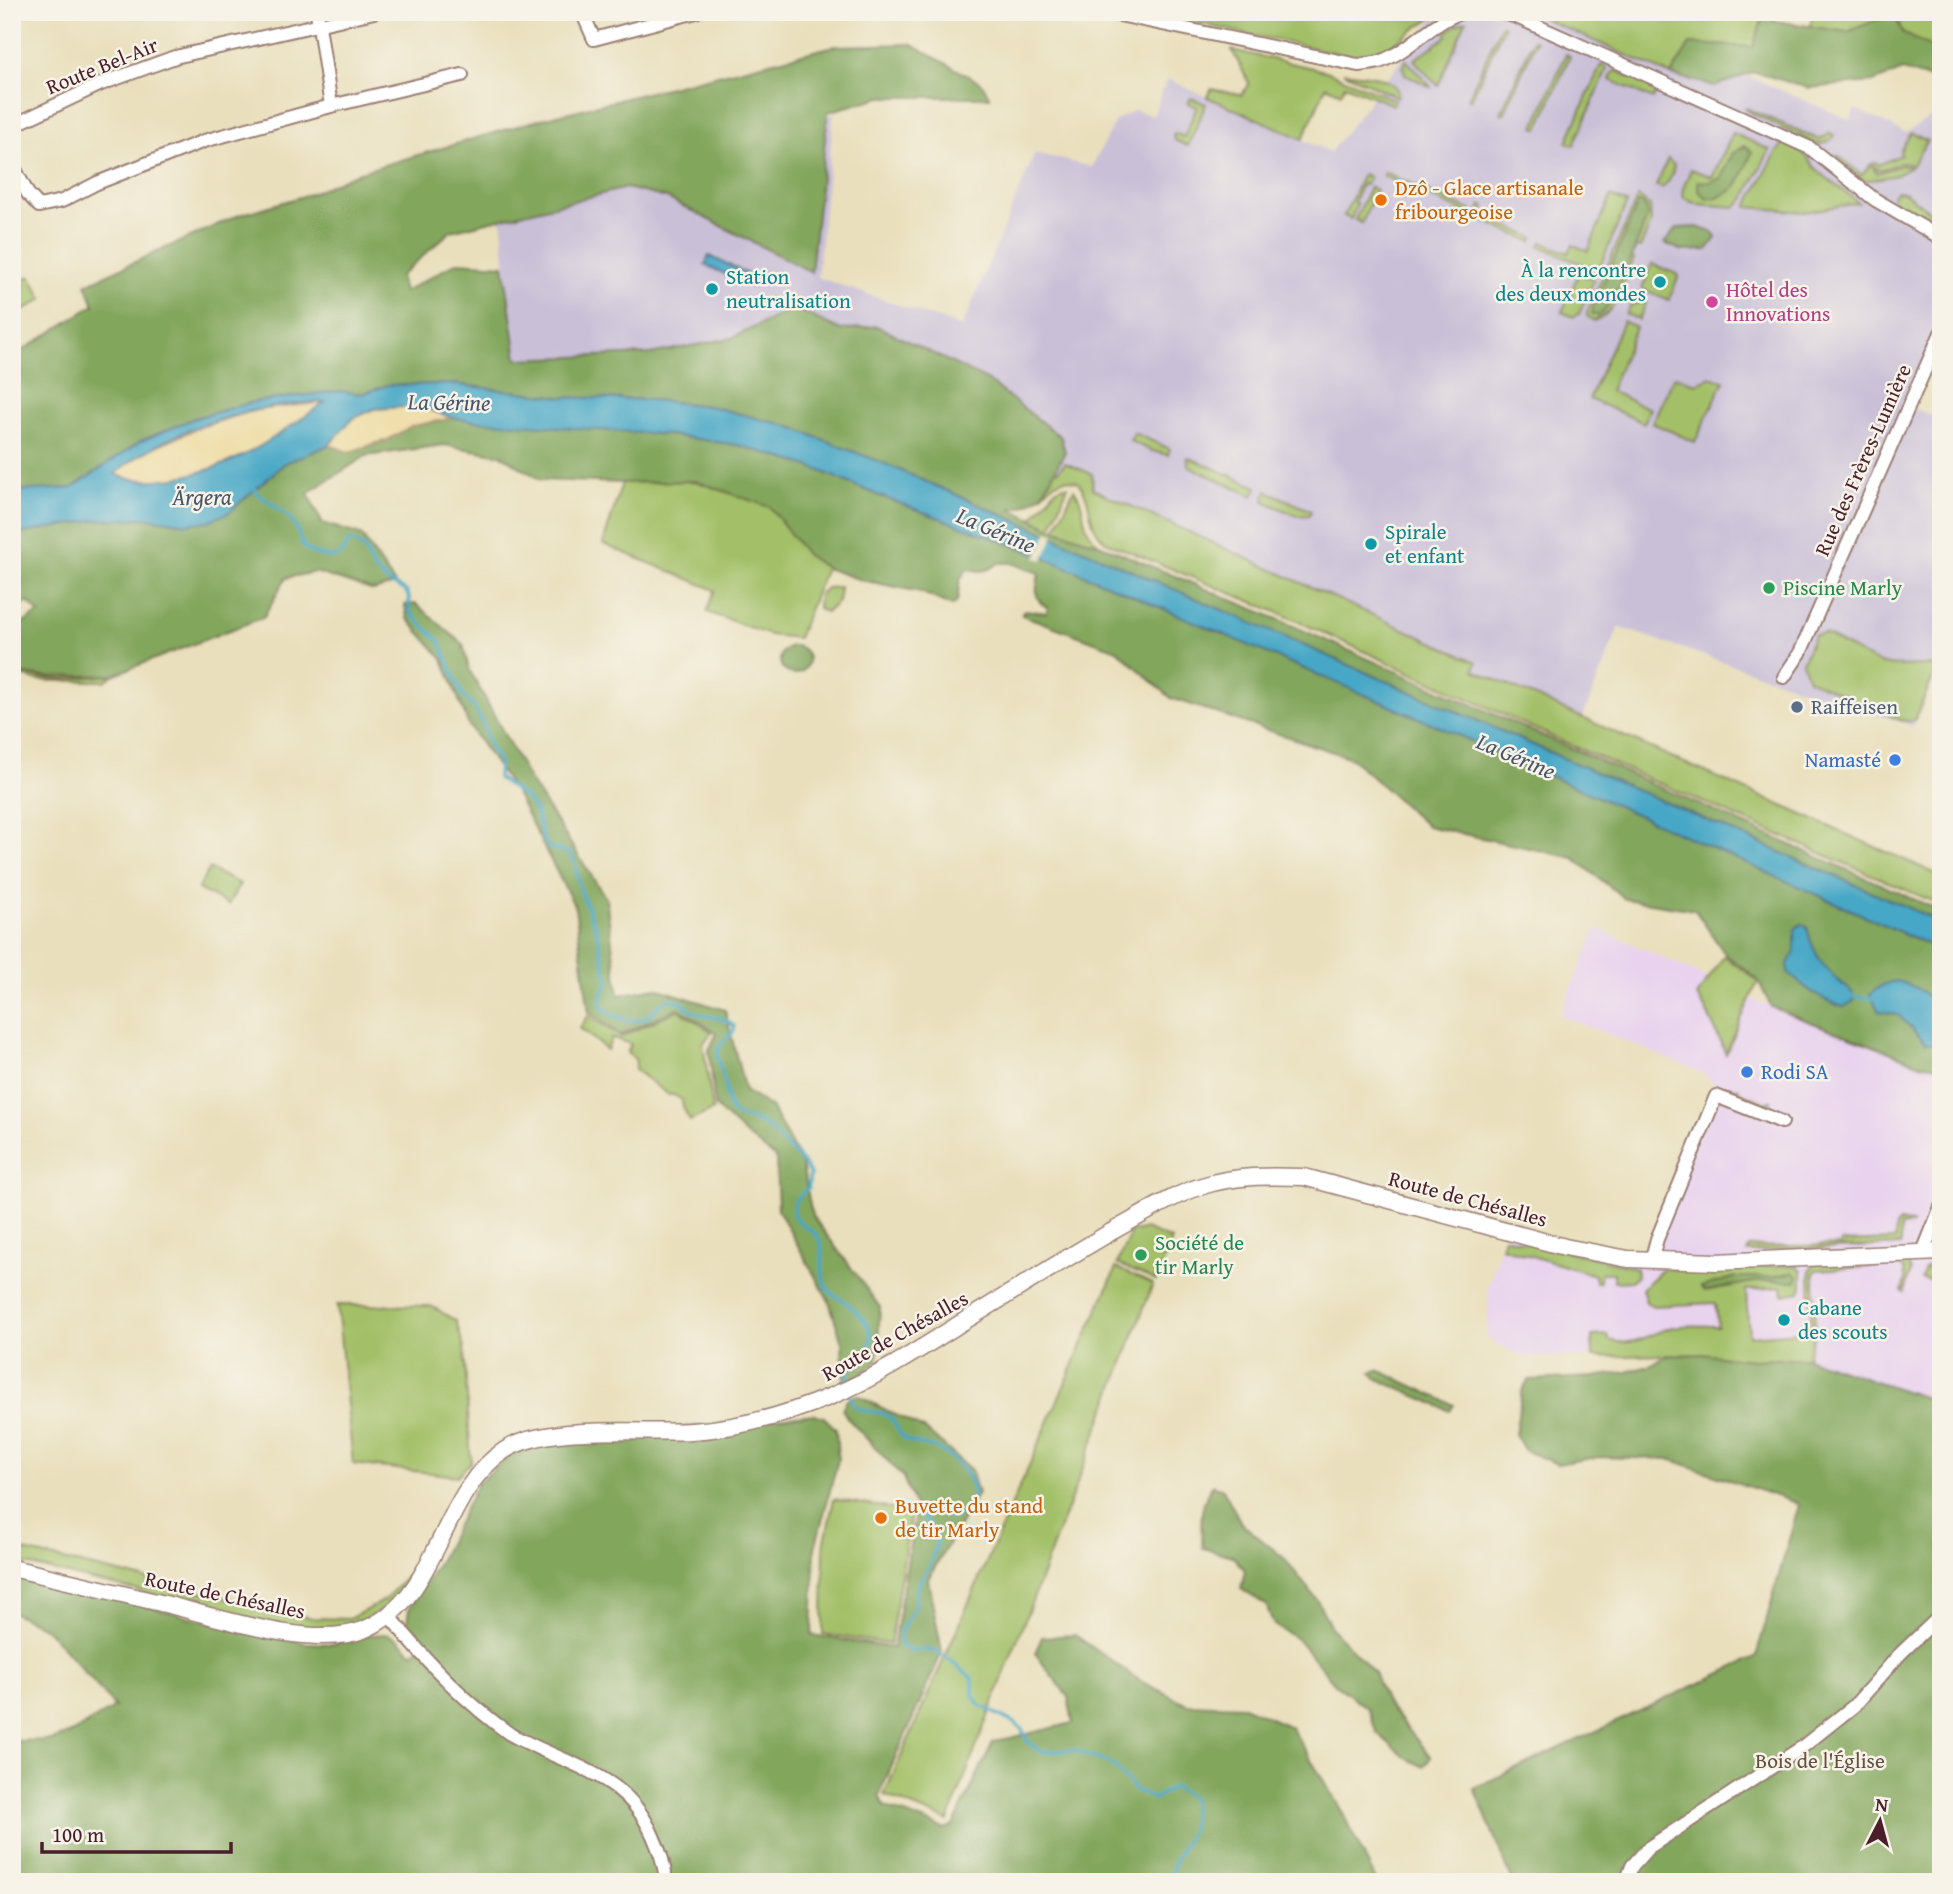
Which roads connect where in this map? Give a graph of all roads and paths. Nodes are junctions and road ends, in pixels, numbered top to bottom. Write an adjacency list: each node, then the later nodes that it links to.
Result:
1 (374, 12): 7 (street, Route Bel-Air)
2 (582, 12): 3 (street)
3 (696, 12)
4 (1105, 12): 5 (street)
5 (1464, 12)
6 (1501, 12): 12 (street)
7 (318, 18): 9 (street); 10 (street, Route Bel-Air)
8 (462, 75): 9 (street)
9 (331, 106): 11 (street)
10 (12, 126)
11 (12, 164)
12 (1941, 238)
13 (1941, 333): 14 (street, Rue des Frères-Lumière)
14 (1784, 677)
15 (1782, 1122): 19 (street)
16 (1941, 1207): 17 (street)
17 (1923, 1252): 18 (street, Route de Chésalles); 19 (street, Route de Chésalles)
18 (1941, 1252)
19 (1651, 1261): 21 (street, Route de Chésalles)
20 (12, 1568): 21 (street, Route de Chésalles)
21 (388, 1614): 23 (street)
22 (1941, 1615): 24 (street)
23 (666, 1882)
24 (1626, 1882)

